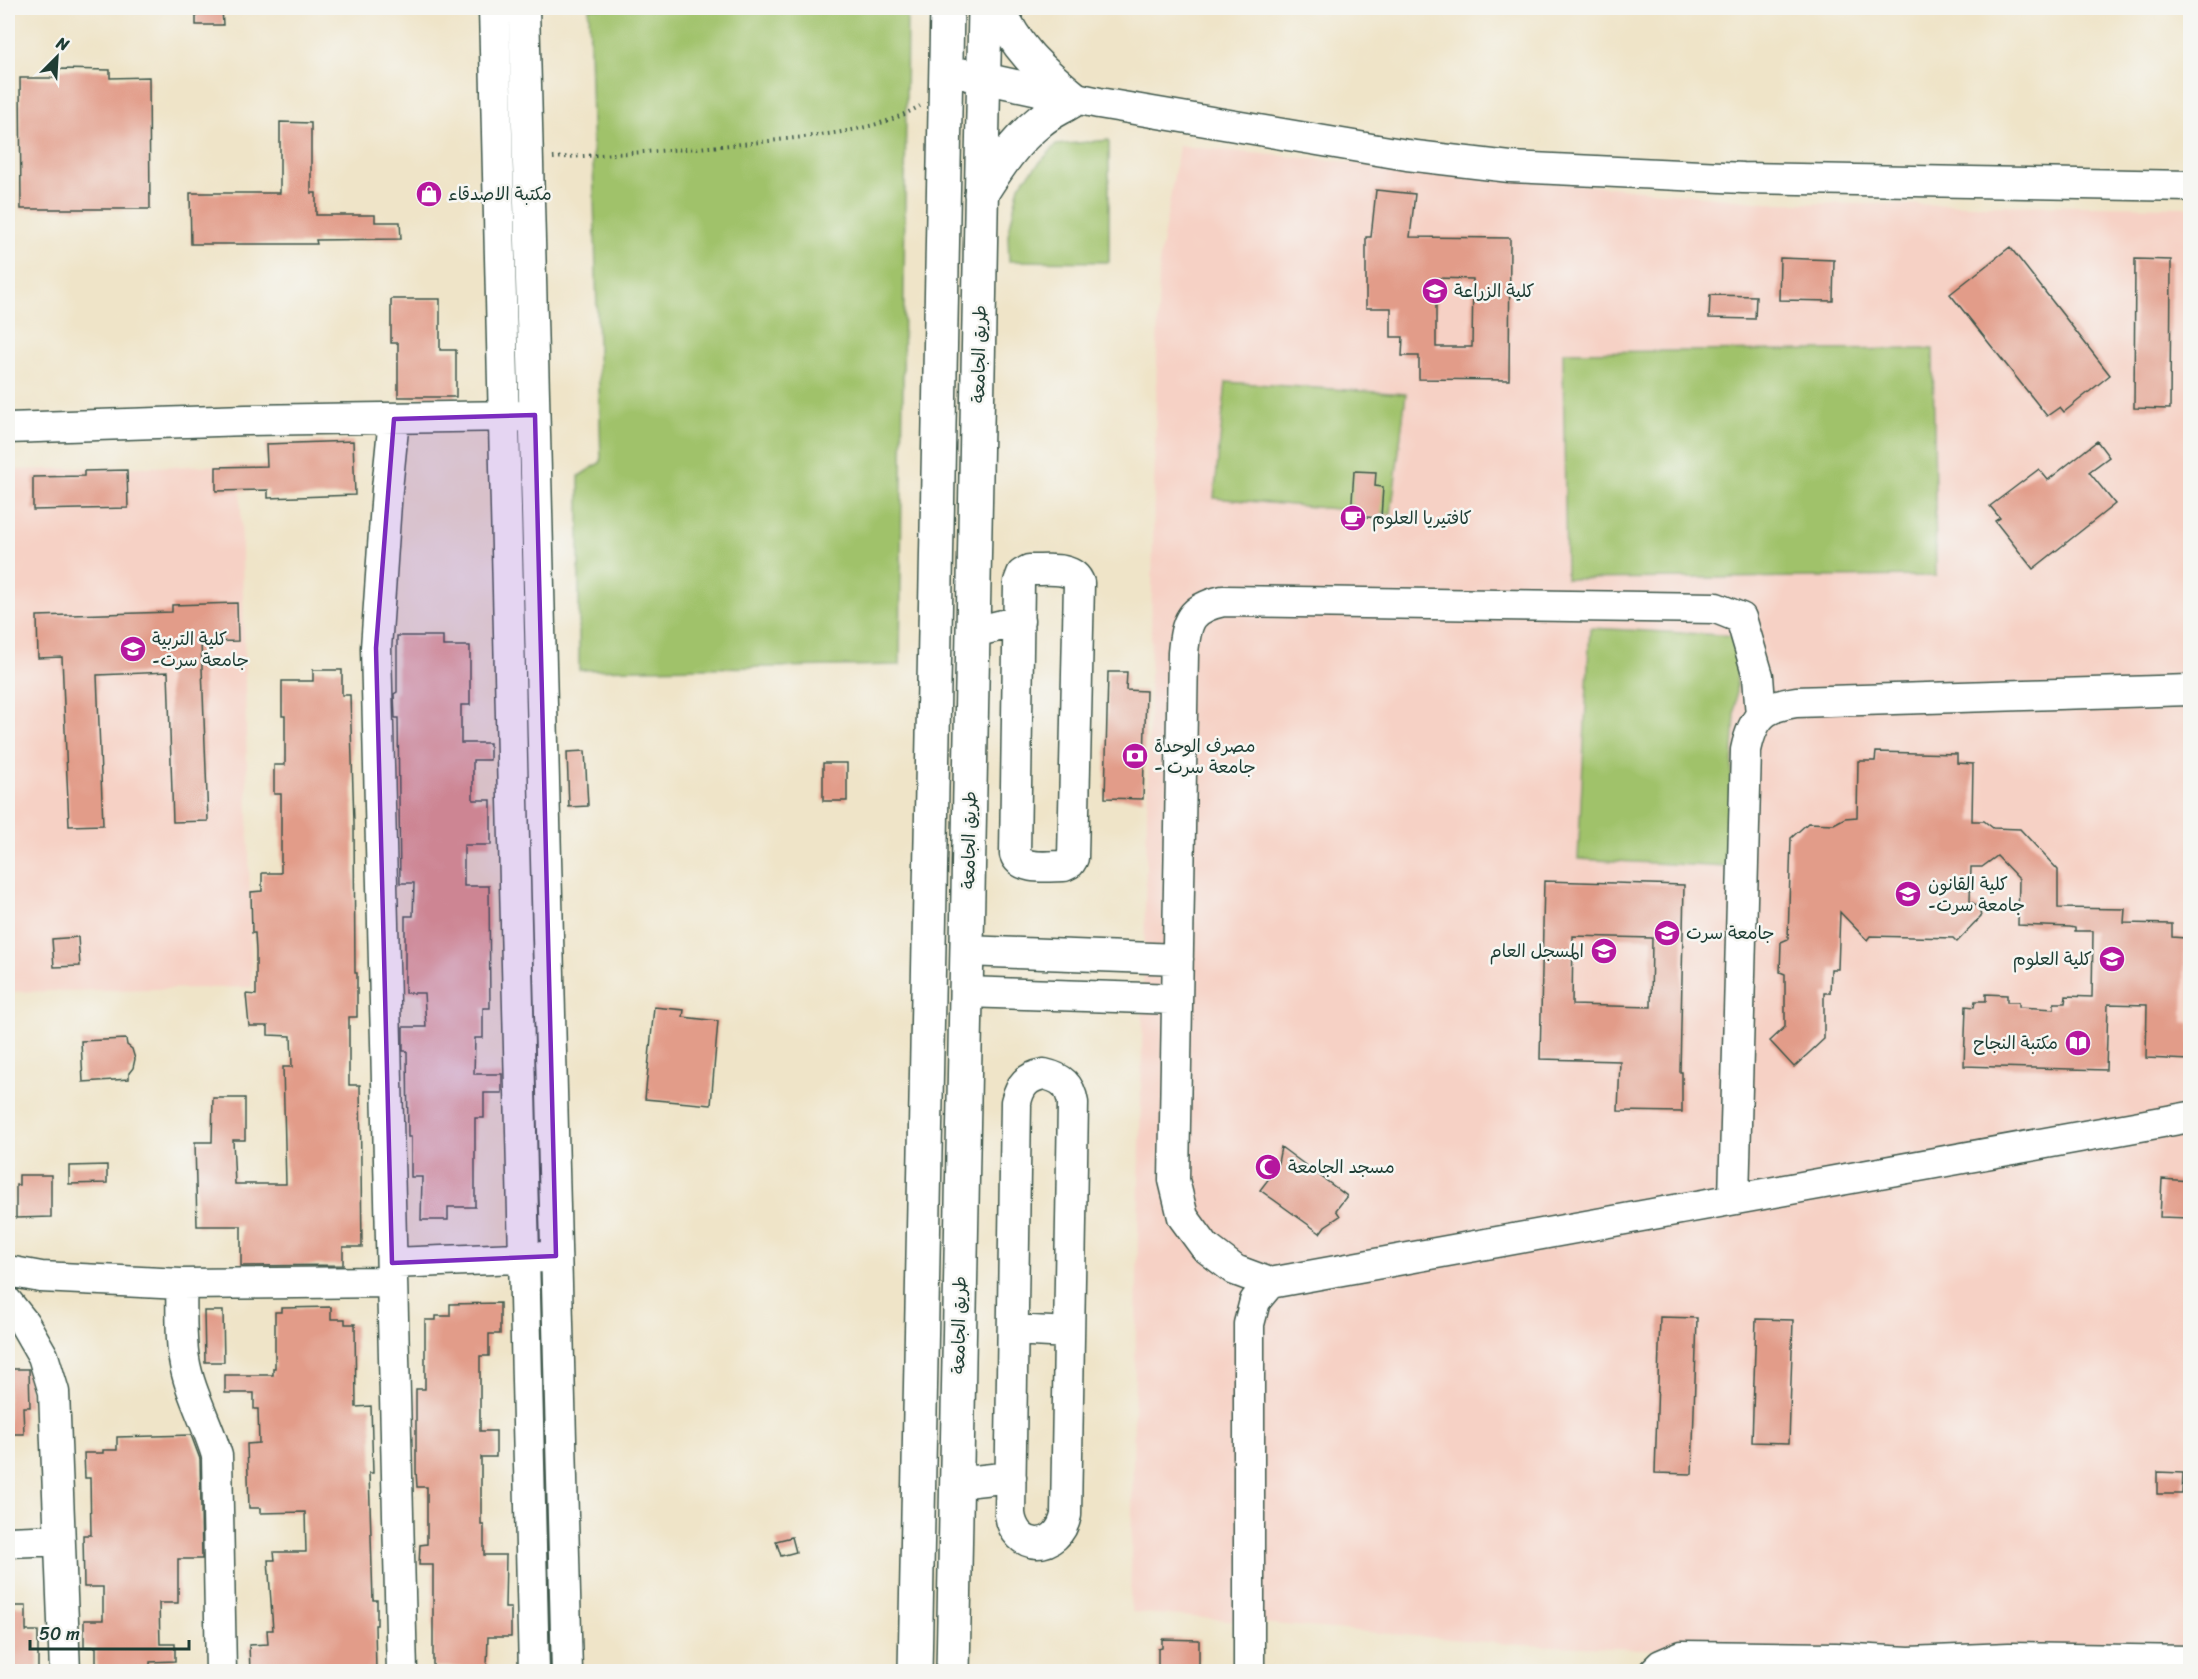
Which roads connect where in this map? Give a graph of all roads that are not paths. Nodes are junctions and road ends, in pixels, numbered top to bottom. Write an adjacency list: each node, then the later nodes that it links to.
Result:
1 (494, 8): 12 (street)
2 (524, 8): 11 (street)
3 (947, 8): 6 (highway, طريق الجامعة)
4 (985, 8): 7 (highway, طريق الجامعة)
5 (999, 8): 8 (highway)
6 (945, 81): 7 (street); 44 (highway, طريق الجامعة)
7 (983, 87): 8 (street); 10 (highway, طريق الجامعة)
8 (1081, 101): 9 (street); 10 (highway)
9 (2190, 186)
10 (981, 194): 16 (highway, طريق الجامعة)
11 (535, 415): 12 (street); 25 (street)
12 (504, 416): 13 (street); 26 (street)
13 (394, 419): 14 (street); 28 (street)
14 (8, 428)
15 (1019, 621): 15 (street); 16 (street)
16 (974, 632): 19 (highway, طريق الجامعة)
17 (2190, 690): 18 (street)
18 (1761, 716): 20 (street); 24 (street)
19 (966, 951): 20 (street); 21 (highway, طريق الجامعة)
20 (1178, 959): 22 (street)
21 (966, 992): 22 (street); 35 (highway, طريق الجامعة)
22 (1177, 999): 29 (street)
23 (2190, 1117): 24 (street)
24 (1734, 1199): 29 (street)
25 (556, 1256): 26 (street); 43 (street)
26 (525, 1258): 28 (street); 42 (street)
27 (8, 1271): 30 (street)
28 (392, 1273): 30 (street); 41 (street)
29 (1270, 1283): 46 (street)
30 (181, 1284): 40 (street)
31 (8, 1304): 36 (street)
32 (1013, 1330): 33 (street); 33 (street); 34 (street)
33 (1069, 1333): 34 (street)
34 (1011, 1477): 35 (street)
35 (956, 1483): 45 (highway, طريق الجامعة)
36 (60, 1540): 37 (street); 39 (street)
37 (8, 1542)
38 (2190, 1661): 47 (street)
39 (65, 1671)
40 (221, 1671)
41 (402, 1671)
42 (534, 1671)
43 (567, 1671)
44 (915, 1671)
45 (953, 1671)
46 (1249, 1671)
47 (1654, 1671)

